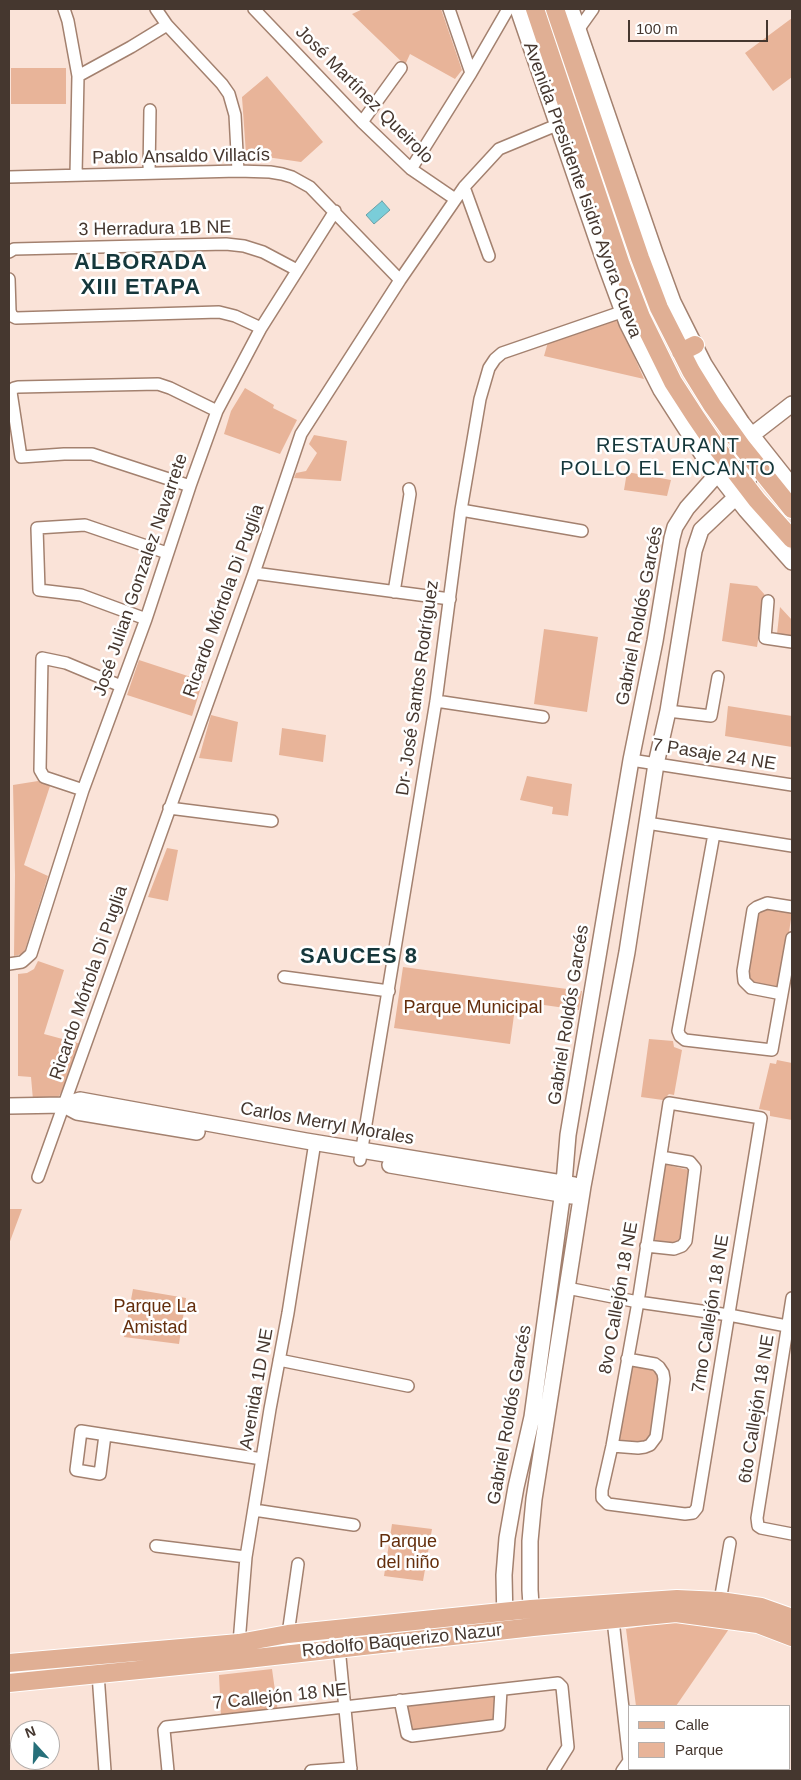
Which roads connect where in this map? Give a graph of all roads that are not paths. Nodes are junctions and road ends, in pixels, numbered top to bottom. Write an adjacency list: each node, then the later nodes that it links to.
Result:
1 (64, 9): 15 (street)
2 (156, 9): 11 (street)
3 (254, 9): 20 (street, José Martínez Queirolo)
4 (449, 9): 14 (street)
5 (508, 9): 14 (street)
6 (518, 9): 19 (main road, Avenida Presidente Isidro Ayora Cueva)
7 (535, 9): 16 (main road, Avenida Presidente Isidro Ayora Cueva)
8 (555, 9): 17 (main road, Avenida Presidente Isidro Ayora Cueva)
9 (571, 9): 12 (main road, Avenida Presidente Isidro Ayora Cueva)
10 (593, 9): 12 (street)
11 (167, 25): 15 (street); 22 (street)
12 (578, 30): 17 (main road, Avenida Presidente Isidro Ayora Cueva)
13 (400, 68): 20 (street)
14 (471, 73): 21 (street)
15 (78, 76): 24 (street)
16 (560, 82): 17 (main road); 19 (main road, Avenida Presidente Isidro Ayora Cueva)
17 (597, 109): 38 (main road, Avenida Presidente Isidro Ayora Cueva)
18 (150, 110): 23 (street)
19 (565, 121): 26 (street, Ricardo Mórtola Di Puglia); 34 (main road, Avenida Presidente Isidro Ayora Cueva)
20 (362, 122): 21 (street, José Martínez Queirolo)
21 (411, 169): 27 (street, José Martínez Queirolo)
22 (238, 172): 23 (street, Pablo Ansaldo Villacís); 28 (street, Pablo Ansaldo Villacís)
23 (148, 173): 24 (street, Pablo Ansaldo Villacís)
24 (76, 175): 25 (street, Pablo Ansaldo Villacís)
25 (9, 177)
26 (464, 187): 27 (street, Ricardo Mórtola Di Puglia); 30 (street)
27 (455, 199): 33 (street, Ricardo Mórtola Di Puglia)
28 (335, 211): 31 (street, José Julian Gonzalez Navarrete); 33 (street, Pablo Ansaldo Villacís)
29 (9, 252): 31 (street, 3 Herradura 1B NE)
30 (489, 256)
31 (297, 270): 35 (street, José Julian Gonzalez Navarrete)
32 (9, 279): 35 (street)
33 (400, 280): 51 (street, Ricardo Mórtola Di Puglia)
34 (630, 309): 40 (main road, Avenida Presidente Isidro Ayora Cueva); 46 (street, Dr- José Santos Rodríguez)
35 (262, 328): 37 (street, José Julian Gonzalez Navarrete)
36 (792, 404): 38 (main road, Gabriel Roldós Garcés)
37 (217, 411): 41 (street, José Julian Gonzalez Navarrete); 41 (street)
38 (747, 441): 39 (main road, Avenida Presidente Isidro Ayora Cueva); 40 (main road, Gabriel Roldós Garcés); 42 (main road, Avenida Presidente Isidro Ayora Cueva)
39 (755, 464): 44 (main road, Gabriel Roldós Garcés); 45 (main road, Avenida Presidente Isidro Ayora Cueva)
40 (723, 468): 44 (main road, Avenida Presidente Isidro Ayora Cueva); 62 (main road, Gabriel Roldós Garcés)
41 (190, 486): 49 (street, José Julian Gonzalez Navarrete)
42 (792, 486)
43 (409, 489): 52 (street)
44 (741, 491): 48 (main road, Avenida Presidente Isidro Ayora Cueva); 50 (main road, Avenida Presidente Isidro Ayora Cueva); 60 (main road, Gabriel Roldós Garcés)
45 (792, 509)
46 (462, 510): 47 (street); 53 (street, Dr- José Santos Rodríguez)
47 (582, 531)
48 (792, 539)
49 (167, 553): 55 (street, José Julian Gonzalez Navarrete); 55 (street)
50 (792, 562)
51 (254, 573): 52 (street); 66 (street, Ricardo Mórtola Di Puglia)
52 (394, 592): 53 (street)
53 (450, 599): 59 (street, Dr- José Santos Rodríguez)
54 (768, 601): 56 (street)
55 (146, 619): 58 (street, José Julian Gonzalez Navarrete)
56 (792, 642)
57 (718, 677): 60 (street)
58 (121, 686): 65 (street, José Julian Gonzalez Navarrete); 65 (street)
59 (436, 701): 61 (street); 75 (street, Dr- José Santos Rodríguez)
60 (668, 711): 63 (main road, Gabriel Roldós Garcés)
61 (543, 717)
62 (631, 760): 63 (street, 7 Pasaje 24 NE); 84 (main road, Gabriel Roldós Garcés)
63 (656, 764): 64 (street, 7 Pasaje 24 NE); 68 (main road, Gabriel Roldós Garcés)
64 (792, 785)
65 (83, 790): 73 (street, José Julian Gonzalez Navarrete)
66 (169, 808): 67 (street); 78 (street, Ricardo Mórtola Di Puglia)
67 (272, 821)
68 (647, 823): 69 (street); 85 (main road, Gabriel Roldós Garcés)
69 (714, 834): 70 (street); 76 (street)
70 (792, 846)
71 (792, 907): 76 (street)
72 (792, 938): 76 (street)
73 (12, 964)
74 (284, 977): 75 (street)
75 (389, 991): 81 (street, Dr- José Santos Rodríguez)
76 (782, 994)
77 (9, 1106): 78 (main road, Carlos Merryl Morales)
78 (64, 1106): 80 (main road, Carlos Merryl Morales); 83 (street, Ricardo Mórtola Di Puglia)
79 (761, 1118): 82 (street, 8vo Callejón 18 NE); 90 (street, 7mo Callejón 18 NE)
80 (314, 1147): 81 (main road, Carlos Merryl Morales); 93 (street, Avenida 1D NE)
81 (361, 1155): 84 (main road, Carlos Merryl Morales)
82 (660, 1157): 86 (street, 8vo Callejón 18 NE); 86 (street)
83 (38, 1177)
84 (563, 1189): 85 (main road, Carlos Merryl Morales); 108 (main road, Gabriel Roldós Garcés)
85 (583, 1192): 87 (main road, Gabriel Roldós Garcés)
86 (646, 1246): 89 (street, 8vo Callejón 18 NE)
87 (567, 1288): 89 (street); 107 (main road, Gabriel Roldós Garcés)
88 (792, 1298): 91 (street, 6to Callejón 18 NE)
89 (638, 1302): 90 (street); 92 (street, 8vo Callejón 18 NE)
90 (729, 1315): 91 (street); 98 (street, 7mo Callejón 18 NE)
91 (790, 1327): 101 (street, 6to Callejón 18 NE)
92 (627, 1359): 96 (street, 8vo Callejón 18 NE); 96 (street)
93 (279, 1360): 94 (street); 97 (street, Avenida 1D NE)
94 (408, 1386)
95 (106, 1435): 97 (street)
96 (612, 1446): 98 (street, 8vo Callejón 18 NE)
97 (262, 1459): 99 (street, Avenida 1D NE)
98 (602, 1498)
99 (254, 1510): 100 (street); 104 (street, Avenida 1D NE)
100 (354, 1525)
101 (792, 1534)
102 (730, 1543): 106 (street)
103 (156, 1546): 104 (street)
104 (246, 1557): 115 (street, Avenida 1D NE)
105 (298, 1564): 113 (street)
106 (720, 1601): 107 (main road, Rodolfo Baquerizo Nazur); 109 (main road, Rodolfo Baquerizo Nazur)
107 (532, 1609): 108 (main road, Rodolfo Baquerizo Nazur); 111 (main road, Gabriel Roldós Garcés)
108 (505, 1612): 112 (main road, Gabriel Roldós Garcés); 113 (main road, Rodolfo Baquerizo Nazur)
109 (792, 1618)
110 (612, 1620): 111 (main road, Rodolfo Baquerizo Nazur); 114 (main road, Rodolfo Baquerizo Nazur); 123 (street)
111 (533, 1626): 112 (main road, Rodolfo Baquerizo Nazur)
112 (505, 1630): 116 (main road, Rodolfo Baquerizo Nazur)
113 (288, 1634): 115 (main road, Rodolfo Baquerizo Nazur)
114 (792, 1637)
115 (239, 1643): 117 (main road, Rodolfo Baquerizo Nazur)
116 (339, 1647): 118 (main road, Rodolfo Baquerizo Nazur); 122 (street)
117 (9, 1662)
118 (98, 1674): 119 (main road, Rodolfo Baquerizo Nazur); 125 (street)
119 (9, 1683)
120 (501, 1690): 121 (street, 7 Callejón 18 NE); 121 (street); 128 (street, 7 Callejón 18 NE)
121 (400, 1700): 122 (street, 7 Callejón 18 NE)
122 (345, 1708): 124 (street); 126 (street, 7 Callejón 18 NE)
123 (628, 1754)
124 (351, 1770): 127 (street)
125 (105, 1771)
126 (168, 1771)
127 (311, 1771)
128 (553, 1771)

